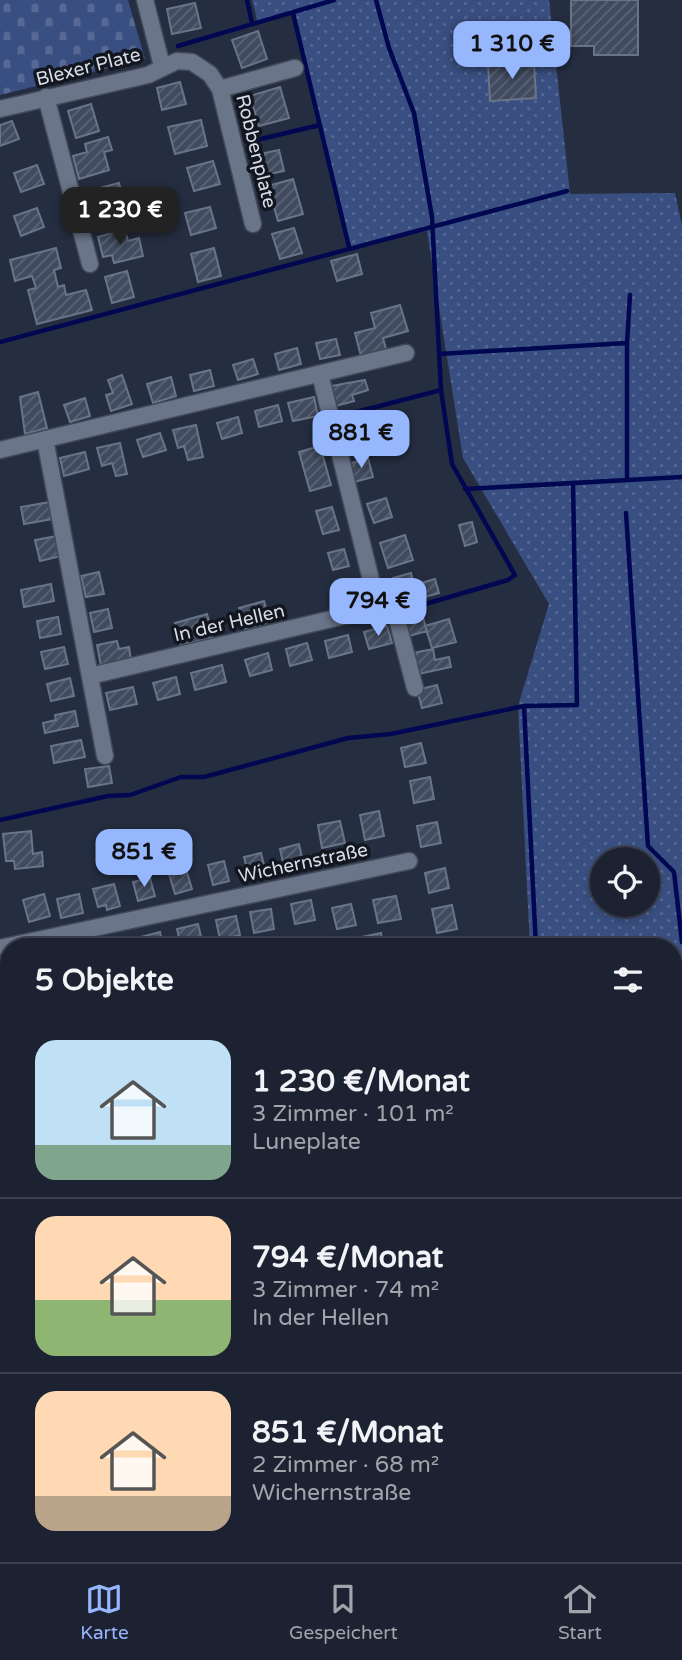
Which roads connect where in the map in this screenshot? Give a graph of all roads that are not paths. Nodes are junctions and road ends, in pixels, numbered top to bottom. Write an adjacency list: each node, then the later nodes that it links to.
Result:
1 (145, 0): 2 (street)
2 (162, 66): 4 (street, Blexer Plate); 5 (street, Blexer Plate)
3 (295, 68): 4 (street)
4 (220, 89): 7 (street, Robbenplate)
5 (46, 97): 6 (street, Blexer Plate); 8 (street)
6 (0, 109)
7 (253, 224)
8 (90, 264)
9 (406, 353): 10 (street)
10 (320, 374): 11 (street); 13 (street)
11 (45, 439): 12 (street); 14 (street)
12 (0, 450)
13 (378, 608): 14 (street, In der Hellen); 15 (street)
14 (90, 676): 16 (street)
15 (415, 688)
16 (104, 756)
17 (409, 861): 18 (street, Wichernstraße)
18 (47, 938)

